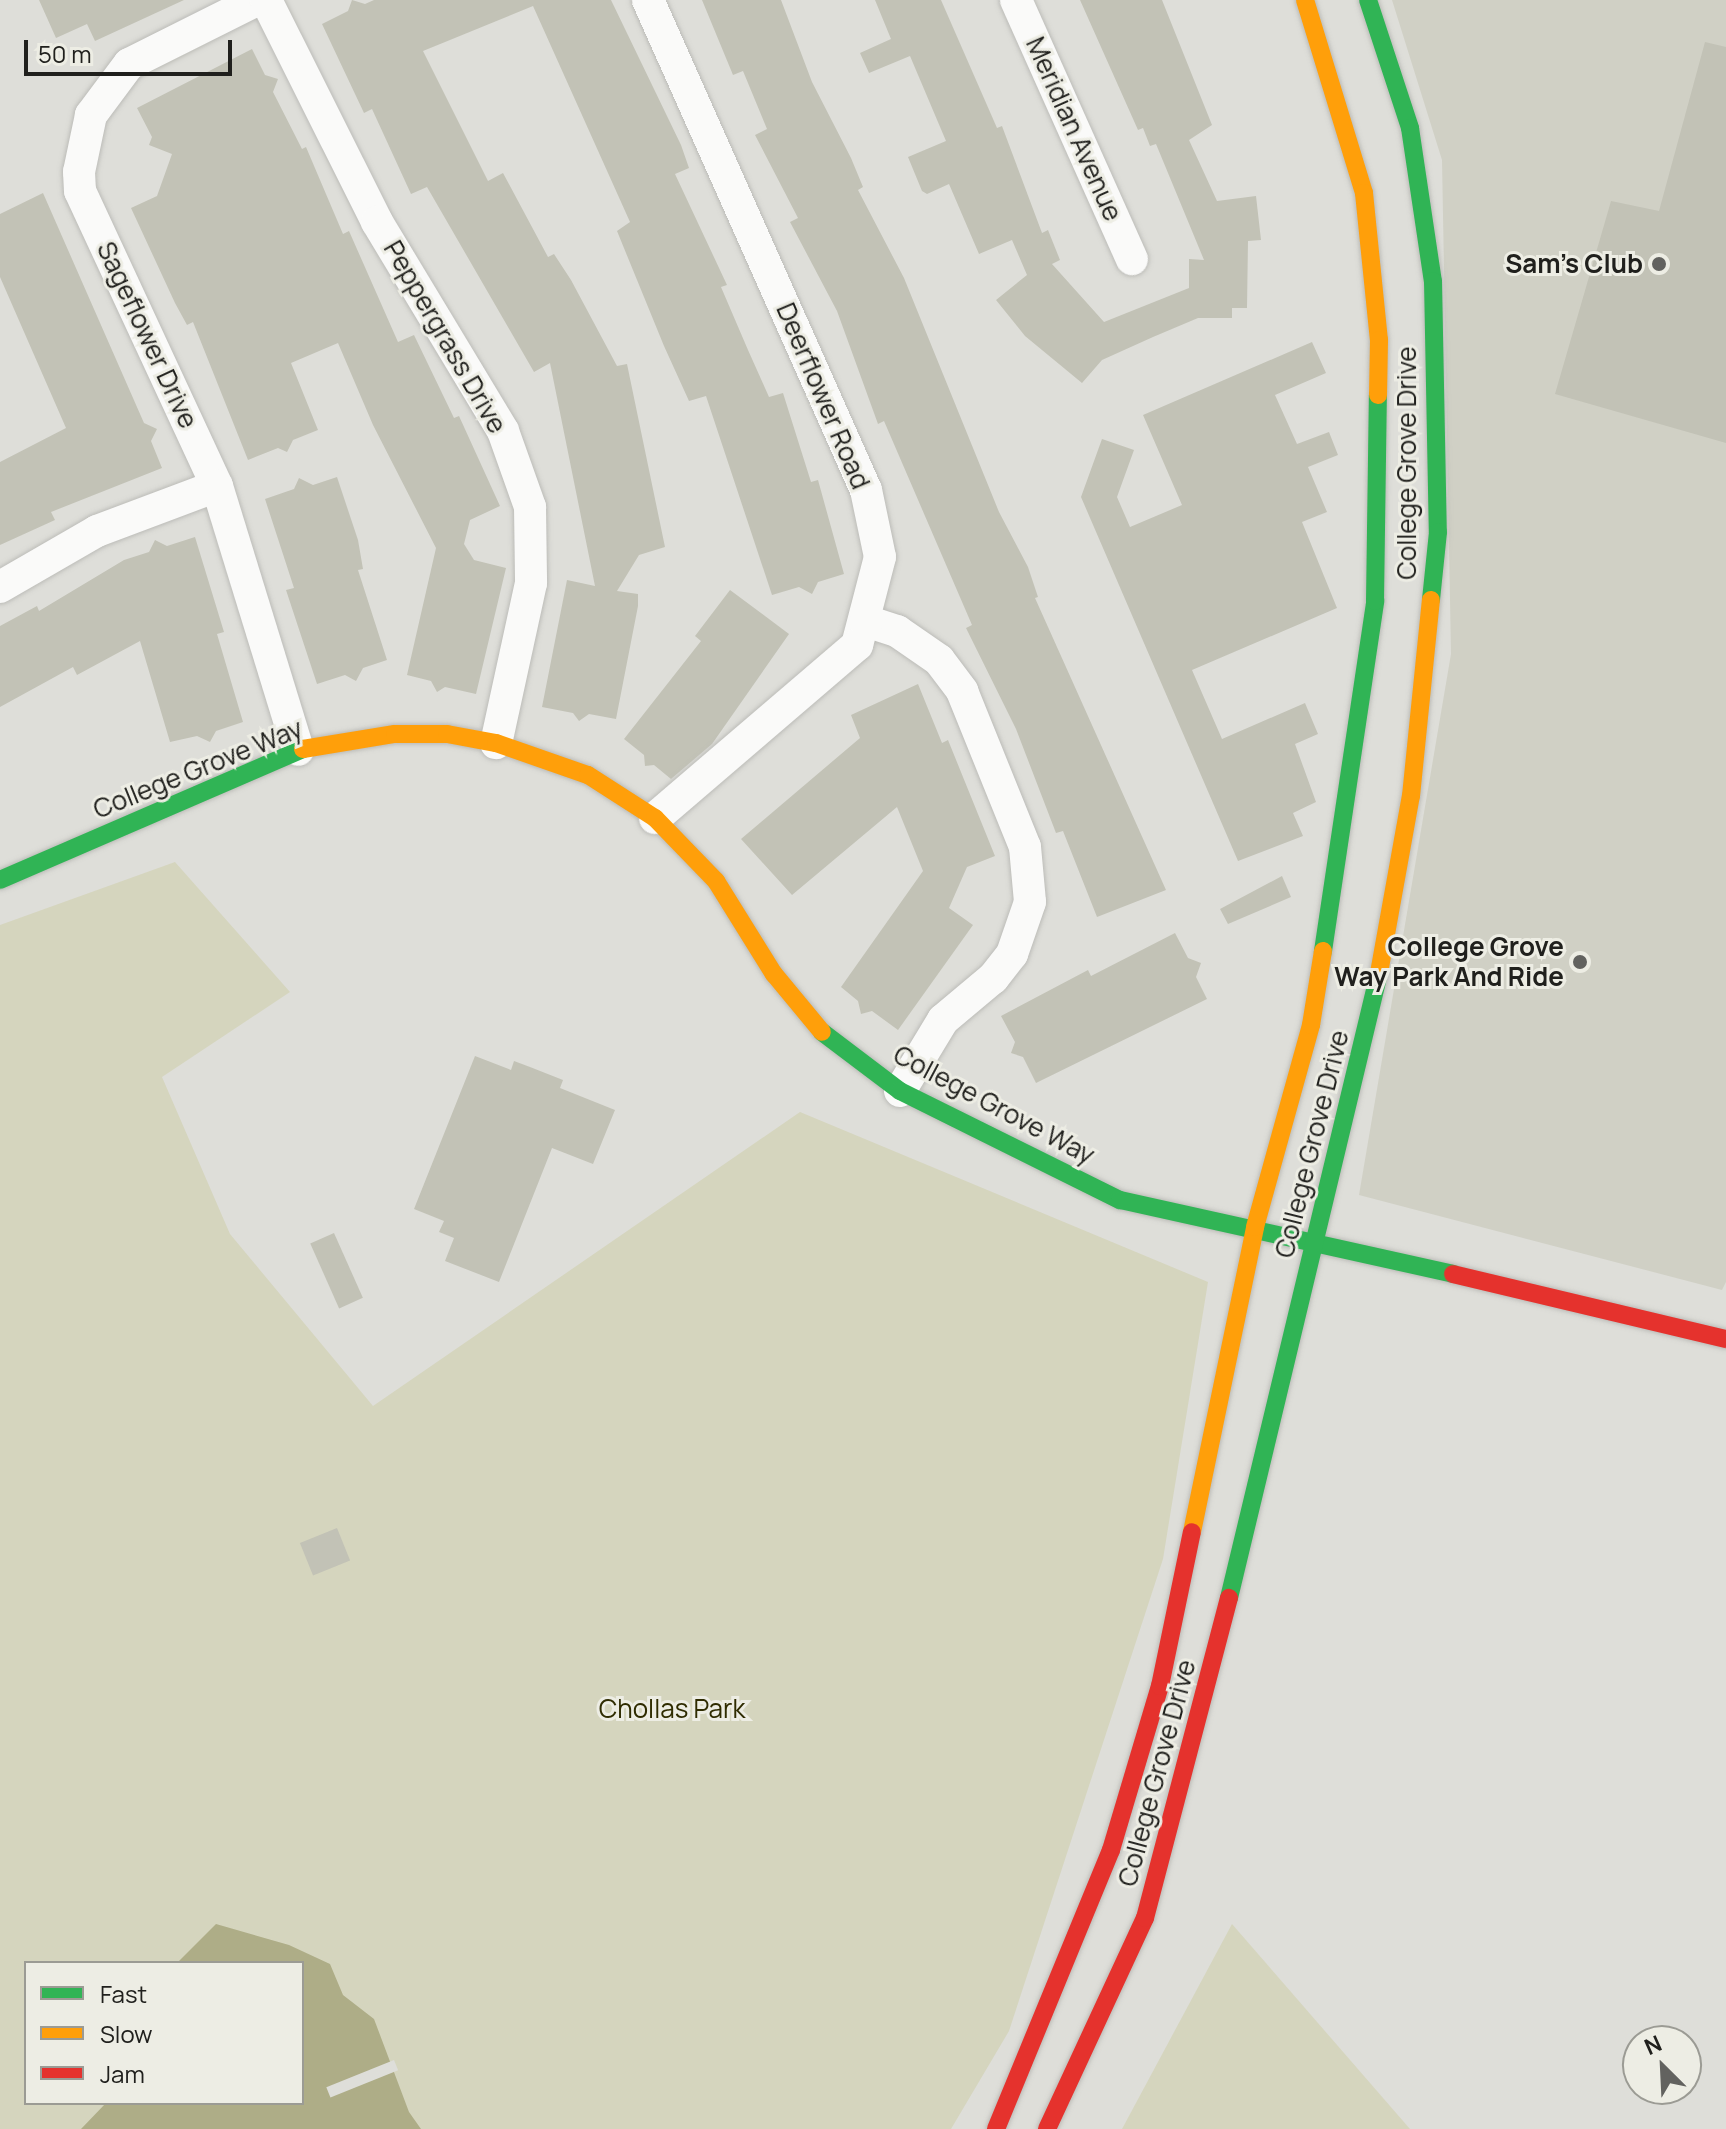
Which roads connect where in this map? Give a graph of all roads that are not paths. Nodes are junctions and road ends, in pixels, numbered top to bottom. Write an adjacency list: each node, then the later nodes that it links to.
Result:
1 (257, 0): 9 (street, Sageflower Drive)
2 (266, 0): 17 (street, Peppergrass Drive)
3 (648, 0): 12 (street, Deerflower Road)
4 (1016, 0): 7 (street, Meridian Avenue)
5 (1305, 0): 8 (main road, College Grove Drive)
6 (1368, 0): 15 (main road, College Grove Drive)
7 (1132, 259)
8 (1376, 476): 10 (main road); 14 (main road, College Grove Drive)
9 (217, 486): 11 (street); 18 (street, Sageflower Drive)
10 (1397, 509)
11 (0, 587)
12 (866, 621): 19 (street, Deerflower Road); 23 (street)
13 (1402, 657): 15 (main road)
14 (1366, 669): 16 (main road); 24 (main road, College Grove Drive)
15 (1423, 683): 22 (main road, College Grove Drive)
16 (1383, 688)
17 (496, 743): 18 (main road, College Grove Way); 19 (main road, College Grove Way)
18 (298, 750): 21 (main road, College Grove Way)
19 (655, 818): 23 (main road, College Grove Way)
20 (1381, 851): 22 (main road)
21 (0, 880)
22 (1394, 896): 25 (main road, College Grove Drive)
23 (900, 1091): 24 (main road, College Grove Way)
24 (1255, 1227): 25 (main road, College Grove Way); 29 (main road, College Grove Drive)
25 (1315, 1242): 27 (main road, College Grove Way); 30 (main road, College Grove Drive)
26 (1701, 1314): 27 (main road)
27 (1633, 1317): 28 (main road, College Grove Way)
28 (1726, 1339)
29 (996, 2129)
30 (1047, 2129)

